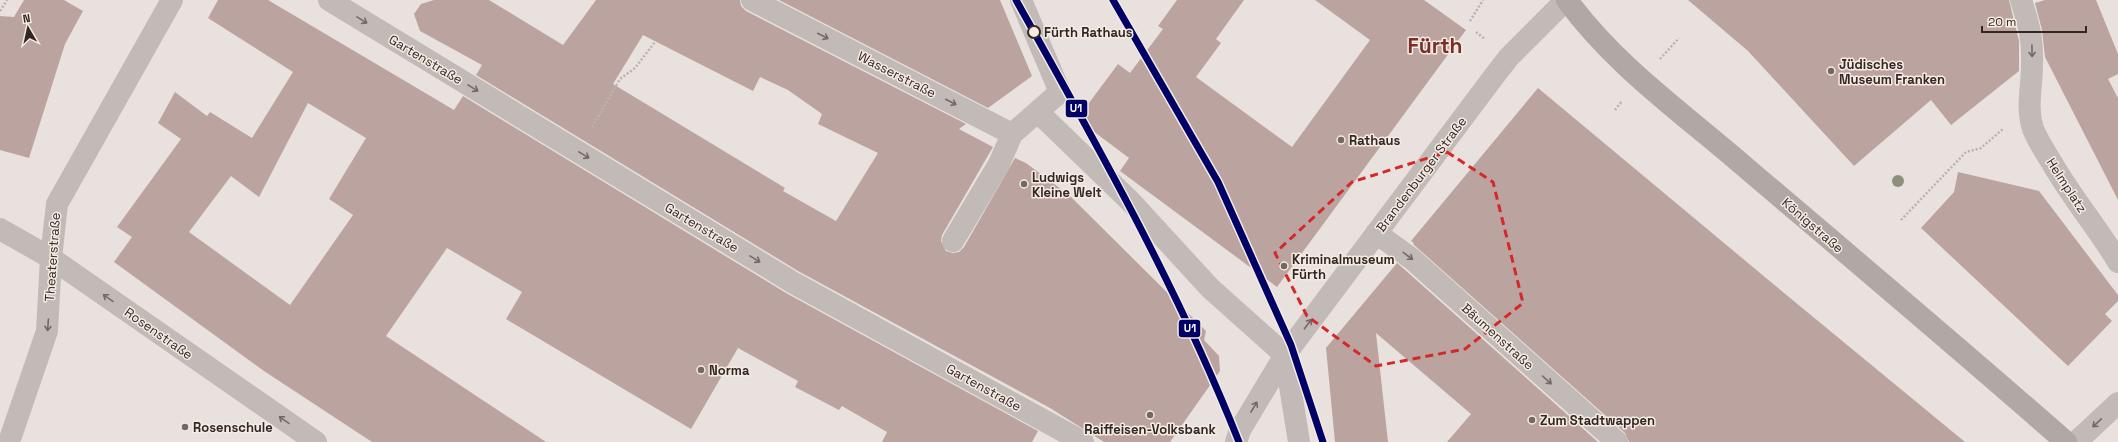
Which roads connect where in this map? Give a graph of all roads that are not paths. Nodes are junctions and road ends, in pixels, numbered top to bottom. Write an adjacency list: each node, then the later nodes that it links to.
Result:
1 (172, 0): 12 (street, Theaterstraße)
2 (329, 0): 18 (street, Gartenstraße, one-way to 18)
3 (752, 0): 8 (street, Wasserstraße, one-way to 8)
4 (1021, 0): 7 (street)
5 (1566, 0): 10 (street, Brandenburger Straße); 22 (main road, Königstraße)
6 (2021, 0): 13 (street, Helmplatz, one-way to 13)
7 (1038, 112): 8 (street); 14 (street)
8 (1012, 134): 11 (street)
9 (0, 229): 12 (street, Rosenstraße)
10 (1376, 233): 14 (street, Brandenburger Straße, one-way to 10); 21 (street, Bäumenstraße, one-way to 21)
11 (953, 241)
12 (51, 258): 16 (street, Theaterstraße, one-way to 16); 17 (street, Rosenstraße, one-way to 12)
13 (2117, 259)
14 (1285, 355): 19 (street, Brandenburger Straße, one-way to 14); 20 (street)
15 (2118, 403): 23 (street, one-way to 23)
16 (8, 442)
17 (316, 442)
18 (1084, 442)
19 (1236, 442)
20 (1299, 442)
21 (1617, 442)
22 (2066, 442)
23 (2076, 442)

